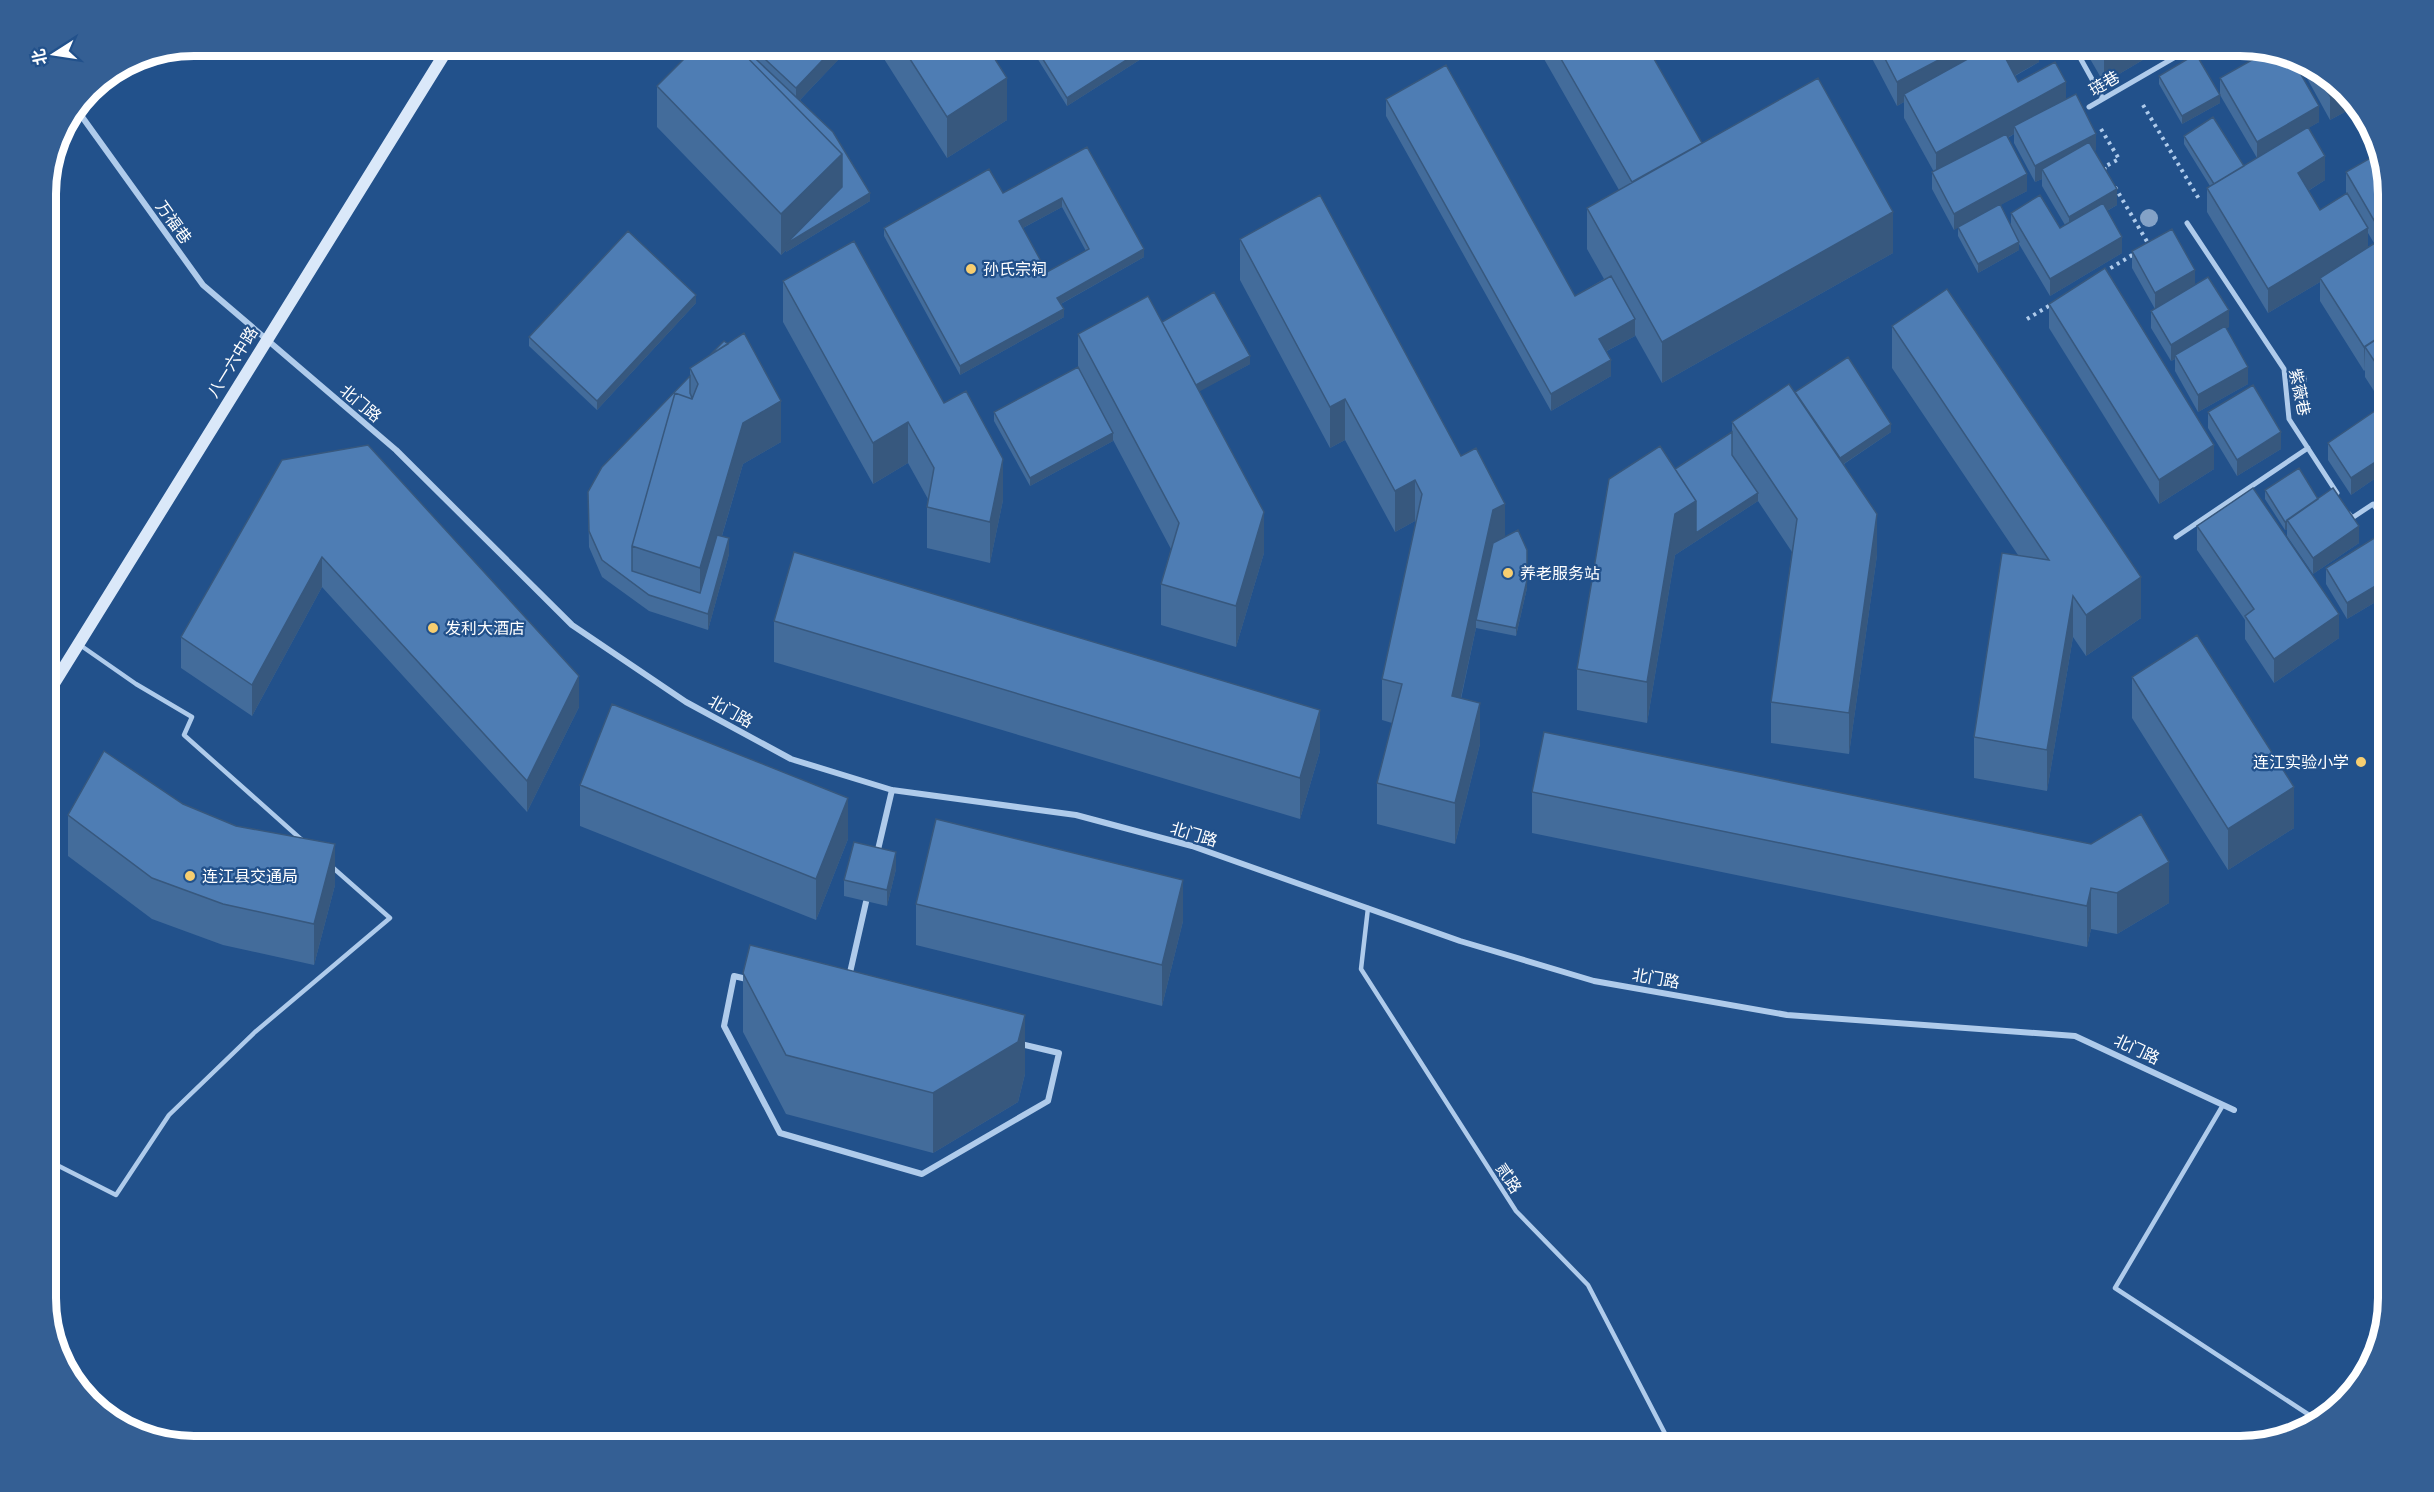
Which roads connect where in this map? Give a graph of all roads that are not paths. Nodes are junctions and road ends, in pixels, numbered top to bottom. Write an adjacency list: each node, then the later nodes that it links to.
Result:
1 (443, 56): 8 (main road, 八一六中路)
2 (2079, 56): 4 (street)
3 (2177, 56): 4 (street, 琏巷)
4 (2103, 99): 5 (street, 琏巷)
5 (2089, 107)
6 (81, 115): 8 (street, 万福巷)
7 (2187, 223): 9 (street, 紫薇巷)
8 (266, 339): 14 (main road, 八一六中路); 16 (street, 北门路)
9 (2308, 448): 10 (street, 紫薇巷); 13 (street)
10 (2339, 498)
11 (2345, 508): 12 (street)
12 (2378, 511)
13 (2176, 537)
14 (78, 644): 15 (main road, 八一六中路); 17 (lane)
15 (56, 680)
16 (892, 790): 18 (street); 21 (street, 北门路)
17 (304, 842)
18 (875, 864)
19 (330, 865): 25 (lane)
20 (866, 902): 22 (street)
21 (1368, 908): 23 (street, 北门路); 27 (lane, 贰路)
22 (843, 1001): 22 (street)
23 (2223, 1105): 24 (street, 北门路); 26 (lane)
24 (2234, 1110)
25 (56, 1165)
26 (2311, 1416)
27 (1666, 1436)

